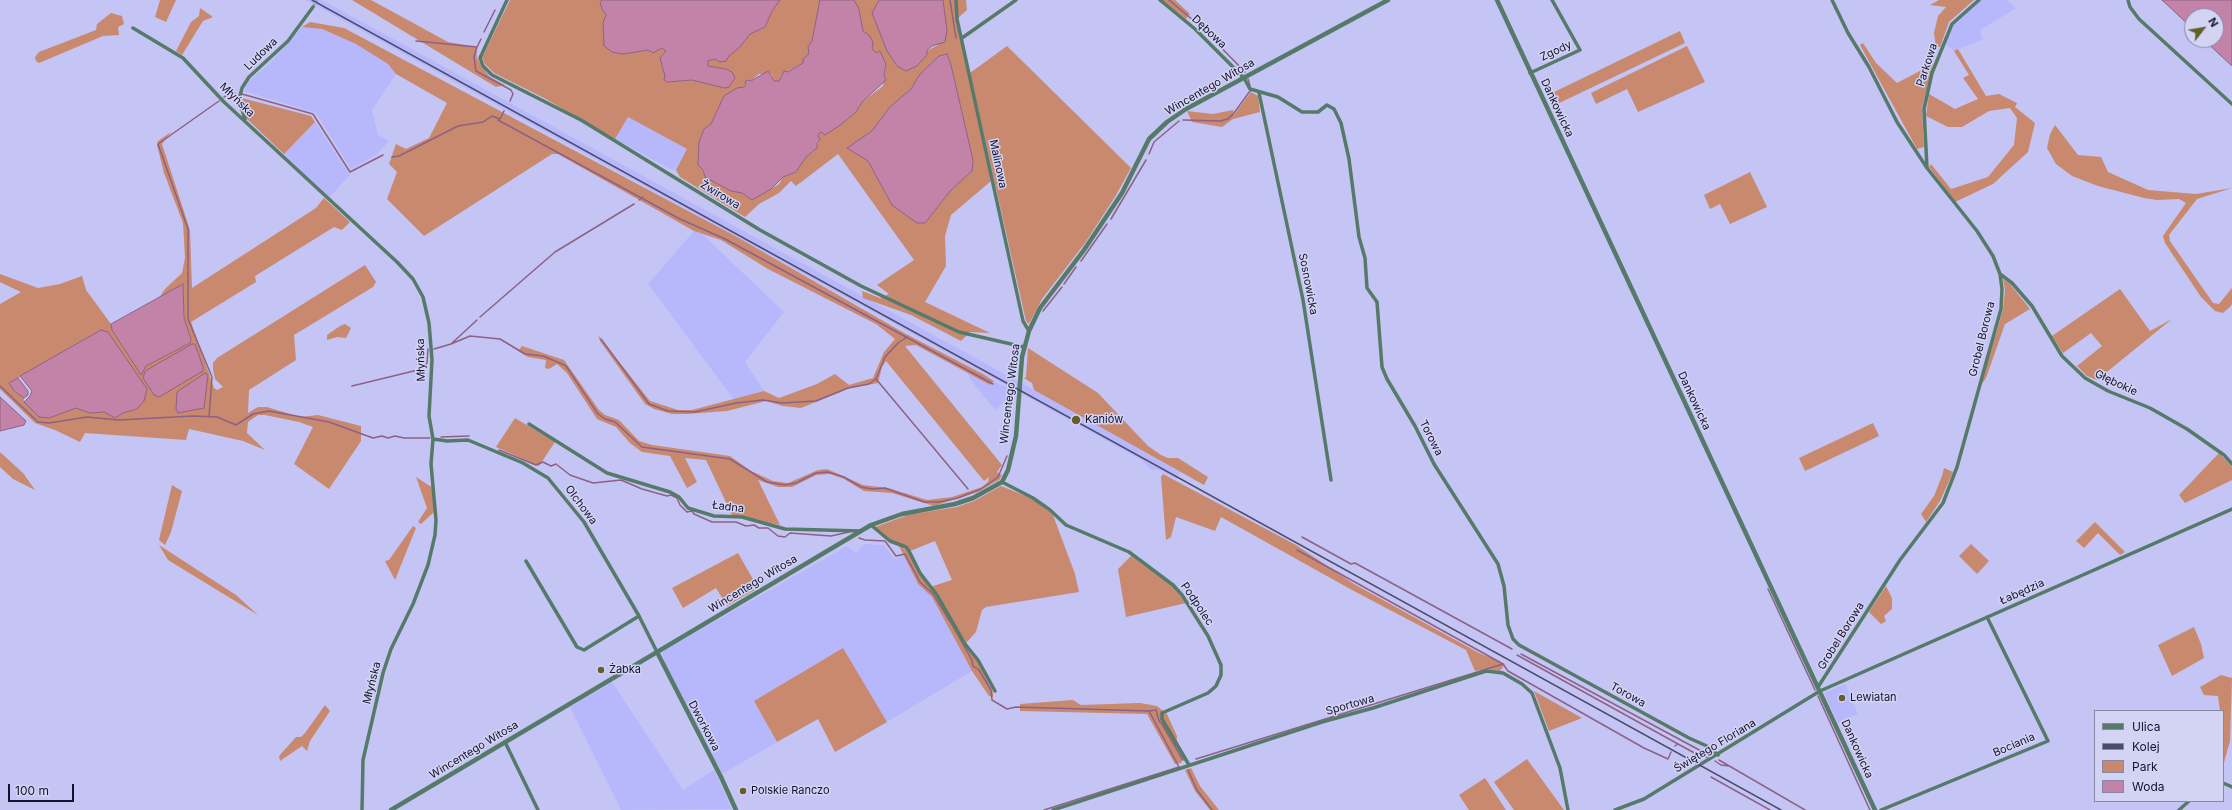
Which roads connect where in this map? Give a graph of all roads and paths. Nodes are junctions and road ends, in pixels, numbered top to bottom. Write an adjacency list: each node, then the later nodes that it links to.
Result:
1 (506, 0): 24 (street, Żwirowa)
2 (956, 0): 13 (street, Malinowa)
3 (1016, 0): 13 (street)
4 (1160, 0): 15 (street, Dębowa)
5 (1388, 0): 15 (street, Wincentego Witosa)
6 (1497, 0): 14 (street, Dankowicka)
7 (1552, 0): 14 (street, Zgody)
8 (1832, 0): 20 (street, Grobel Borowa)
9 (1979, 0): 19 (street, Parkowa)
10 (2128, 0): 17 (street)
11 (313, 7): 18 (street, Ludowa)
12 (133, 28): 18 (street, Młyńska)
13 (962, 38): 23 (street, Malinowa)
14 (1530, 73): 37 (street, Dankowicka)
15 (1244, 78): 16 (street); 23 (street, Wincentego Witosa)
16 (1259, 93): 28 (street, Sosnowicka); 40 (street, Torowa)
17 (2232, 104)
18 (245, 119): 26 (street, Młyńska)
19 (1926, 149): 20 (street); 21 (street, Parkowa)
20 (1916, 152): 21 (street, Grobel Borowa)
21 (1927, 168): 22 (street, Grobel Borowa)
22 (2000, 274): 27 (street, Głębokie); 37 (street, Grobel Borowa)
23 (1029, 331): 24 (street, Wincentego Witosa)
24 (1024, 347): 29 (street, Wincentego Witosa)
25 (528, 424): 32 (street, Ładna)
26 (434, 439): 34 (street, Olchowa); 43 (street, Młyńska)
27 (2232, 464)
28 (1332, 480)
29 (1002, 482): 31 (street, Wincentego Witosa); 41 (street, Podpolec)
30 (2232, 509): 35 (street, Łabędzia)
31 (871, 525): 32 (street, Wincentego Witosa); 38 (street)
32 (862, 531): 36 (street, Wincentego Witosa)
33 (526, 560): 34 (street)
34 (640, 616): 36 (street, Olchowa)
35 (1987, 617): 37 (street, Łabędzia); 51 (street, Bociania)
36 (657, 652): 39 (street, Wincentego Witosa); 46 (street, Dworkowa)
37 (1819, 689): 40 (street, Świętego Floriana); 50 (street, Dankowicka)
38 (995, 691)
39 (505, 742): 44 (street, Wincentego Witosa); 45 (street)
40 (1718, 755): 49 (street, Świętego Floriana)
41 (1189, 765): 47 (street, Sportowa); 48 (street, Sportowa)
42 (2189, 802): 52 (street)
43 (362, 810)
44 (391, 810)
45 (538, 810)
46 (736, 810)
47 (1053, 810)
48 (1568, 810)
49 (1615, 810)
50 (1875, 810)
51 (1881, 810)
52 (2179, 810)

